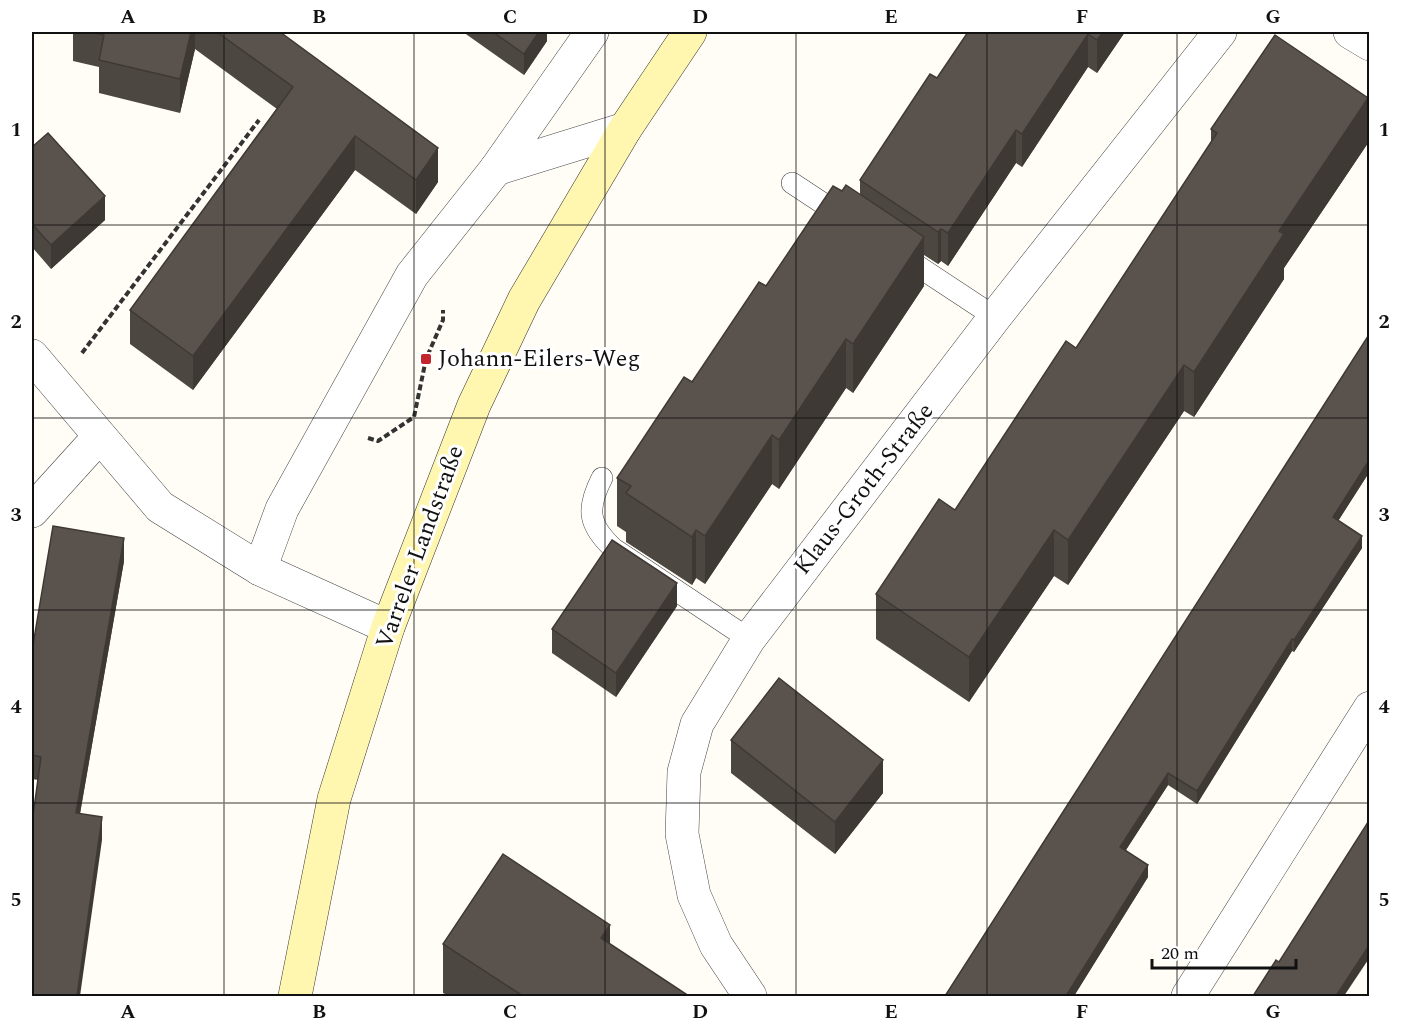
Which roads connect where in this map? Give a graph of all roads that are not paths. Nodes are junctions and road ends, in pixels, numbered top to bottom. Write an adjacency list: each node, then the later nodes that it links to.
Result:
1 (592, 32): 7 (street)
2 (690, 32): 6 (main road, Varreler Landstraße)
3 (1220, 32): 11 (street, Klaus-Groth-Straße)
4 (1350, 32): 5 (street)
5 (1370, 44)
6 (625, 129): 7 (street); 17 (main road, Varreler Landstraße)
7 (496, 169): 16 (street)
8 (792, 183): 9 (lane)
9 (860, 228)
10 (889, 247): 11 (lane)
11 (995, 317): 18 (street, Klaus-Groth-Straße)
12 (32, 356): 13 (street)
13 (99, 437): 15 (street); 16 (street)
14 (602, 478): 18 (lane)
15 (32, 511)
16 (260, 570): 17 (street)
17 (388, 627): 20 (main road, Varreler Landstraße)
18 (749, 639): 21 (street, Klaus-Groth-Straße)
19 (1370, 708): 22 (street)
20 (295, 996)
21 (750, 996)
22 (1188, 996)

